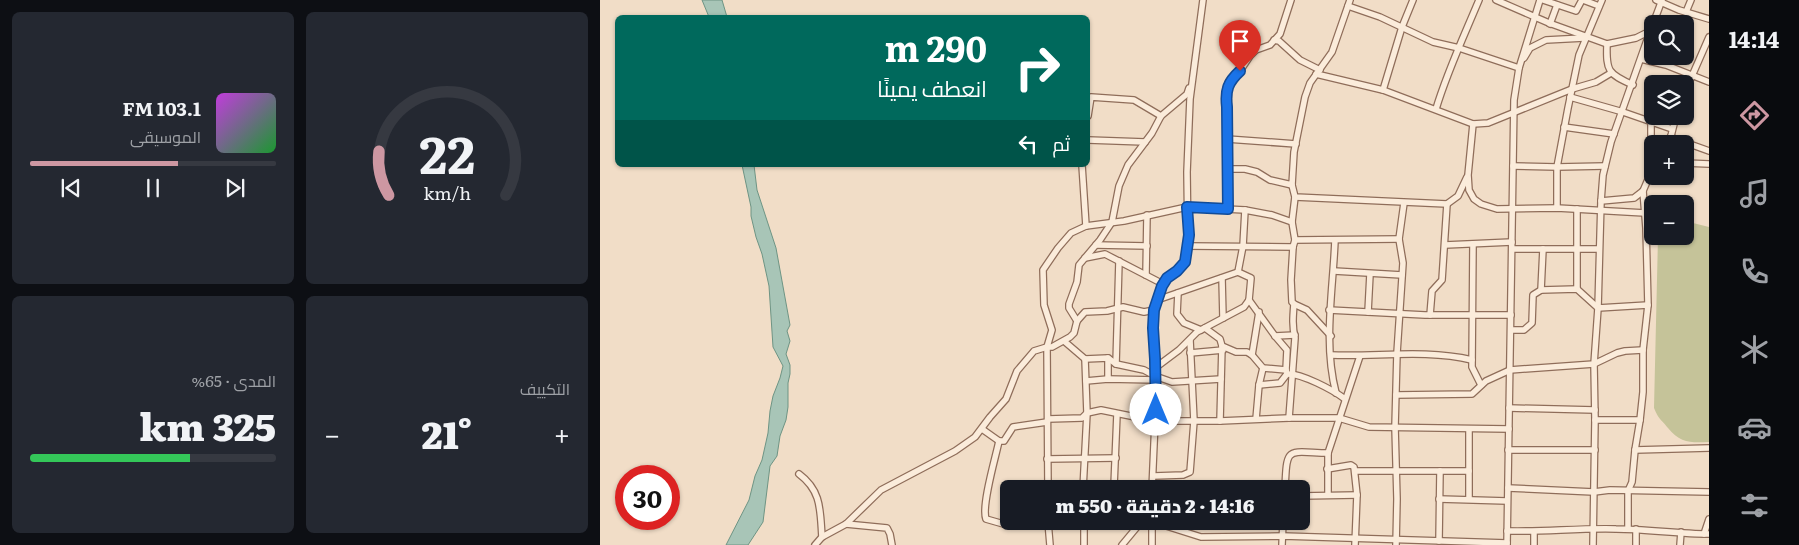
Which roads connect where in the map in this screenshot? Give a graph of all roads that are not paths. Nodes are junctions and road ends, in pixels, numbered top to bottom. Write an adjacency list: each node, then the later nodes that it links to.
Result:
1 (1203, 0): 31 (street)
2 (1291, 0): 22 (street)
3 (1413, 0): 18 (street)
4 (1479, 0): 24 (street)
5 (1496, 0): 15 (street)
6 (1542, 0): 12 (street); 15 (street)
7 (1582, 0): 11 (street); 12 (street)
8 (1691, 0): 13 (street)
9 (1660, 1): 13 (street); 14 (street)
10 (1349, 3): 18 (street); 28 (street)
11 (1600, 3): 21 (street)
12 (1557, 5): 17 (street)
13 (1686, 12): 16 (street)
14 (1656, 15)
15 (1534, 17): 17 (street); 27 (street)
16 (1709, 19)
17 (1550, 24): 21 (street)
18 (1402, 27): 24 (street); 35 (street)
19 (1644, 31): 23 (street)
20 (1709, 37): 30 (street)
21 (1587, 38): 23 (street); 27 (street); 34 (street)
22 (1274, 40): 28 (street); 50 (street)
23 (1607, 44): 29 (street)
24 (1459, 48): 27 (street); 38 (street)
25 (1644, 53): 26 (street)
26 (1642, 59): 30 (street); 33 (street)
27 (1519, 68): 40 (street)
28 (1318, 72): 35 (street); 53 (street)
29 (1611, 73): 33 (street); 34 (street)
30 (1692, 74): 32 (street)
31 (1192, 79): 41 (street); 72 (street)
32 (1709, 82)
33 (1633, 85): 39 (street)
34 (1572, 89): 36 (street); 40 (street)
35 (1383, 90): 38 (street)
36 (1570, 97): 39 (street); 46 (street)
37 (1090, 103): 41 (street)
38 (1436, 109): 43 (street)
39 (1623, 112): 42 (street); 48 (street)
40 (1514, 113): 43 (street); 58 (street)
41 (1161, 116): 52 (street)
42 (1644, 120)
43 (1473, 124): 63 (street)
44 (1660, 125): 47 (street)
45 (1673, 125): 47 (street)
46 (1564, 127): 48 (street); 61 (street)
47 (1672, 129): 49 (street)
48 (1614, 134): 59 (street)
49 (1670, 135)
50 (1227, 139): 53 (street); 62 (street)
51 (1090, 140): 52 (street)
52 (1145, 142): 81 (street)
53 (1296, 144): 64 (street)
54 (1694, 147): 55 (street)
55 (1709, 151)
56 (1694, 163): 57 (street)
57 (1709, 164)
58 (1513, 166): 61 (street); 75 (street)
59 (1605, 166): 61 (street); 68 (street)
60 (1082, 167): 83 (street)
61 (1557, 167): 73 (street)
62 (1227, 170): 64 (street); 74 (street)
63 (1468, 175): 71 (street); 75 (street)
64 (1292, 185): 67 (street)
65 (1646, 185): 66 (street)
66 (1643, 191): 68 (street); 69 (street)
67 (1295, 197): 70 (street); 82 (street)
68 (1601, 201): 78 (street)
69 (1644, 202)
70 (1404, 203): 71 (street); 84 (street)
71 (1447, 204): 89 (street)
72 (1187, 207): 74 (street); 80 (street); 92 (street)
73 (1557, 208): 75 (street); 76 (street)
74 (1228, 209): 77 (street)
75 (1512, 209): 94 (street)
76 (1577, 209): 78 (street); 96 (street)
77 (1245, 210): 82 (street); 93 (street)
78 (1600, 210): 79 (street); 98 (street)
79 (1644, 213)
80 (1147, 216): 81 (street); 91 (street)
81 (1112, 222): 83 (street); 88 (street)
82 (1292, 222): 85 (street)
83 (1086, 226): 134 (street)
84 (1399, 239): 86 (street); 105 (street)
85 (1295, 240): 86 (street); 95 (street)
86 (1335, 240): 101 (street)
87 (1472, 244): 89 (street); 94 (street); 123 (street)
88 (1096, 245): 91 (street); 99 (street)
89 (1445, 245): 122 (street)
90 (1646, 245): 114 (street)
91 (1147, 246): 104 (street)
92 (1188, 246): 93 (street); 107 (street)
93 (1243, 246): 95 (street); 102 (street)
94 (1512, 246): 97 (street); 124 (street)
95 (1292, 247): 113 (street)
96 (1577, 248): 97 (street); 98 (street); 108 (street)
97 (1542, 249): 109 (street)
98 (1600, 249): 116 (street)
99 (1085, 258): 100 (street); 126 (street)
100 (1119, 261): 104 (street); 115 (street)
101 (1334, 271): 103 (street); 118 (street)
102 (1238, 272): 106 (street); 112 (street)
103 (1370, 274): 105 (street); 120 (street)
104 (1146, 275): 107 (street)
105 (1402, 275): 121 (street)
106 (1222, 278): 110 (street); 125 (street)
107 (1163, 284): 111 (street)
108 (1577, 289): 109 (street); 116 (street)
109 (1541, 290): 128 (street)
110 (1178, 293): 111 (street); 127 (street)
111 (1157, 300): 117 (street)
112 (1250, 300): 119 (street); 125 (street)
113 (1294, 304): 130 (street); 131 (street)
114 (1648, 305): 116 (street); 138 (street)
115 (1118, 308): 117 (street); 126 (street); 147 (street)
116 (1598, 308): 148 (street)
117 (1154, 310): 149 (street)
118 (1329, 310): 120 (street); 131 (street)
119 (1259, 312): 129 (street); 141 (street)
120 (1368, 312): 121 (street)
121 (1400, 314): 122 (street); 140 (street)
122 (1430, 315): 123 (street)
123 (1471, 315): 124 (street); 146 (street)
124 (1511, 315): 128 (street)
125 (1224, 318): 127 (street)
126 (1077, 321): 133 (street)
127 (1203, 329): 132 (street); 135 (street)
128 (1511, 330): 151 (street)
129 (1275, 336): 130 (street); 136 (street)
130 (1295, 336): 137 (street)
131 (1331, 336): 142 (street)
132 (1190, 340): 139 (street); 149 (street)
133 (1064, 341): 134 (street); 145 (street)
134 (1047, 347): 172 (street); 178 (street)
135 (1222, 348): 139 (street); 141 (street); 155 (street)
136 (1287, 350): 137 (street); 152 (street)
137 (1294, 350): 152 (street)
138 (1643, 350): 148 (street); 171 (street)
139 (1190, 353): 157 (street)
140 (1397, 353): 143 (street); 146 (street); 161 (street)
141 (1252, 355): 150 (street)
142 (1330, 355): 143 (street); 160 (street)
143 (1360, 356): 162 (street)
144 (1108, 358): 145 (street); 147 (street); 154 (street)
145 (1085, 359): 156 (street)
146 (1472, 360): 159 (street)
147 (1116, 364): 153 (street)
148 (1594, 364): 151 (street); 164 (street)
149 (1155, 368): 153 (street)
150 (1263, 368): 152 (street); 158 (street)
151 (1510, 370): 159 (street); 163 (street)
152 (1288, 373): 158 (street); 160 (street); 167 (street)
153 (1156, 378): 154 (street); 157 (street); 173 (street)
154 (1108, 379): 156 (street)
155 (1221, 379): 157 (street); 175 (street)
156 (1086, 381): 165 (street)
157 (1192, 382): 174 (street)
158 (1259, 385): 169 (street)
159 (1481, 385): 161 (street)
160 (1336, 393): 162 (street)
161 (1396, 395): 176 (street)
162 (1345, 399): 168 (street)
163 (1509, 408): 164 (street); 179 (street)
164 (1595, 410): 170 (street)
165 (1087, 413): 166 (street); 172 (street); 186 (street)
166 (1117, 414): 173 (street); 187 (street)
167 (1289, 418): 168 (street); 169 (street)
168 (1339, 418): 176 (street); 185 (street)
169 (1256, 419): 175 (street)
170 (1595, 420): 171 (street); 183 (street)
171 (1640, 420): 184 (street)
172 (1047, 421): 180 (street); 188 (street)
173 (1155, 421): 174 (street); 195 (street)
174 (1194, 421): 175 (street); 195 (street)
175 (1220, 421)
176 (1395, 427): 177 (street); 193 (street)
177 (1470, 429): 179 (street); 192 (street)
178 (982, 430): 180 (street); 212 (street)
179 (1509, 430): 182 (street)
180 (999, 441): 213 (street)
181 (1709, 448): 184 (street)
182 (1508, 450): 183 (street); 201 (street)
183 (1595, 450): 203 (street)
184 (1634, 450): 202 (street)
185 (1328, 453): 189 (street); 200 (street)
186 (1084, 458): 187 (street); 188 (street); 197 (street)
187 (1116, 458): 198 (street)
188 (1047, 459): 196 (street)
189 (1327, 469): 190 (street); 205 (street)
190 (1355, 470): 193 (street); 206 (street)
191 (1440, 471): 192 (street); 193 (street); 208 (street)
192 (1469, 471): 209 (street)
193 (1396, 472): 232 (street)
194 (799, 474): 228 (street)
195 (1154, 476): 199 (street)
196 (1048, 480)
197 (1083, 480)
198 (1114, 480)
199 (1154, 480)
200 (1286, 480)
201 (1508, 488): 203 (street); 210 (street)
202 (1628, 491): 203 (street); 204 (street); 215 (street)
203 (1594, 492): 214 (street)
204 (1709, 492)
205 (1328, 495): 206 (street); 207 (street)
206 (1357, 495): 230 (street)
207 (1310, 496)
208 (1440, 498): 209 (street); 231 (street)
209 (1469, 499): 210 (street)
210 (1507, 501): 223 (street)
211 (1709, 519): 226 (street)
212 (846, 524): 228 (street); 236 (street)
213 (1000, 524)
214 (1594, 529): 215 (street); 224 (street); 244 (street)
215 (1628, 529): 216 (street)
216 (1636, 529): 225 (street); 245 (street)
217 (1049, 530): 237 (street)
218 (1084, 530): 238 (street)
219 (1135, 530): 239 (street)
220 (1152, 530): 240 (street)
221 (1179, 530): 229 (street)
222 (1283, 530): 227 (street)
223 (1507, 531): 224 (street); 234 (street)
224 (1534, 532): 243 (street)
225 (1681, 532): 226 (street); 246 (street)
226 (1706, 534)
227 (1283, 536): 229 (street); 230 (street); 241 (street)
228 (822, 537): 235 (street)
229 (1201, 537): 233 (street)
230 (1355, 538): 232 (street); 242 (street)
231 (1439, 541): 232 (street); 234 (street)
232 (1396, 542)
233 (1206, 544)
234 (1507, 544)
235 (815, 545)
236 (892, 545)
237 (1050, 545)
238 (1084, 545)
239 (1122, 545)
240 (1152, 545)
241 (1282, 545)
242 (1355, 545)
243 (1534, 545)
244 (1593, 545)
245 (1636, 545)
246 (1680, 545)

